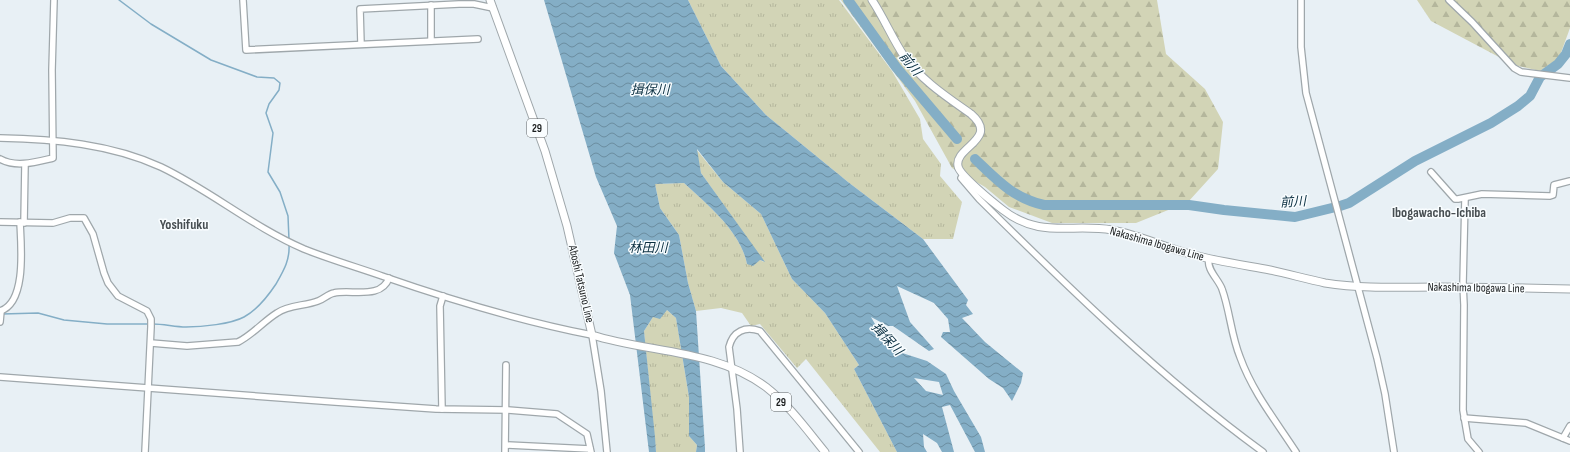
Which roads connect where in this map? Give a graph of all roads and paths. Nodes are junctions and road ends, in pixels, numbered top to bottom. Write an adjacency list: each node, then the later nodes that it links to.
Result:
1 (54, 0): 14 (street)
2 (243, 0): 11 (street)
3 (490, 0): 8 (main road, Aboshi Tatsuno Line / 29)
4 (872, 0): 18 (main road)
5 (1300, 0): 25 (street)
6 (1449, 0): 12 (street)
7 (431, 5): 8 (street); 10 (street); 11 (street)
8 (493, 8): 31 (main road, Aboshi Tatsuno Line / 29)
9 (478, 39): 10 (street)
10 (431, 41): 11 (street)
11 (361, 44)
12 (1570, 78)
13 (0, 138): 14 (street)
14 (52, 140): 16 (street); 24 (street)
15 (0, 159): 16 (street)
16 (25, 164): 22 (street)
17 (1431, 172): 20 (street)
18 (963, 175): 23 (main road, Nakashima Ibogawa Line); 51 (street)
19 (1570, 181): 20 (street)
20 (1466, 199): 26 (street)
21 (0, 222): 22 (street)
22 (22, 223): 29 (street); 32 (street)
23 (1209, 259): 25 (main road, Nakashima Ibogawa Line); 52 (street)
24 (389, 278): 28 (street); 32 (street)
25 (1357, 286): 26 (main road, Nakashima Ibogawa Line); 53 (street)
26 (1463, 287): 27 (main road, Nakashima Ibogawa Line); 39 (street)
27 (1570, 290)
28 (443, 296): 31 (street); 37 (street)
29 (1, 311): 30 (street)
30 (1, 320)
31 (595, 336): 34 (main road, Aboshi Tatsuno Line / 29); 47 (street)
32 (151, 343): 36 (street)
33 (506, 365): 38 (street)
34 (728, 367): 48 (street); 49 (main road, Aboshi Tatsuno Line / 29); 50 (street)
35 (0, 377): 36 (street)
36 (149, 387): 37 (street); 45 (street)
37 (442, 409): 38 (street)
38 (506, 410): 43 (street); 44 (street)
39 (1464, 418): 41 (street); 54 (street)
40 (1570, 426): 41 (street)
41 (1564, 438): 42 (street)
42 (1570, 441)
43 (506, 445): 44 (street); 46 (street)
44 (590, 451)
45 (145, 452)
46 (504, 452)
47 (607, 452)
48 (740, 452)
49 (826, 452)
50 (859, 452)
51 (1263, 452)
52 (1296, 452)
53 (1394, 452)
54 (1479, 452)

